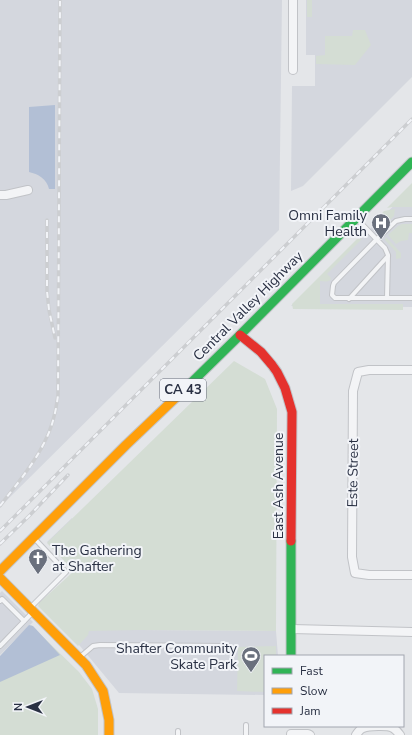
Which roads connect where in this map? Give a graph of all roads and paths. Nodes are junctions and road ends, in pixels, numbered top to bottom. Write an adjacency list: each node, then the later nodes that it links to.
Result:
1 (293, 0): 2 (street)
2 (293, 70)
3 (412, 162): 6 (main road, Central Valley Highway / CA 43)
4 (28, 190): 5 (street)
5 (0, 195)
6 (356, 218): 8 (lane); 13 (main road, Central Valley Highway / CA 43)
7 (412, 219): 8 (lane)
8 (377, 239): 9 (lane); 12 (lane)
9 (388, 255): 10 (lane); 12 (lane)
10 (387, 298): 11 (lane); 12 (lane)
11 (412, 298)
12 (349, 299)
13 (240, 335): 15 (main road, Central Valley Highway / CA 43); 22 (main road, East Ash Avenue)
14 (412, 370): 17 (street, Este Street)
15 (33, 537): 16 (main road, Central Valley Highway / CA 43); 20 (lane)
16 (0, 571)
17 (412, 575)
18 (0, 578): 20 (main road)
19 (0, 601): 21 (lane)
20 (32, 610): 21 (lane); 27 (main road)
21 (24, 621): 24 (lane)
22 (292, 629): 23 (street); 26 (main road, East Ash Avenue)
23 (412, 632)
24 (0, 646)
25 (228, 646): 27 (lane)
26 (291, 655)
27 (79, 657): 32 (main road)
28 (246, 725): 33 (lane)
29 (365, 727): 35 (street)
30 (392, 727): 36 (street)
31 (291, 732): 34 (street)
32 (109, 735)
33 (246, 735)
34 (310, 735)
35 (356, 735)
36 (400, 735)

